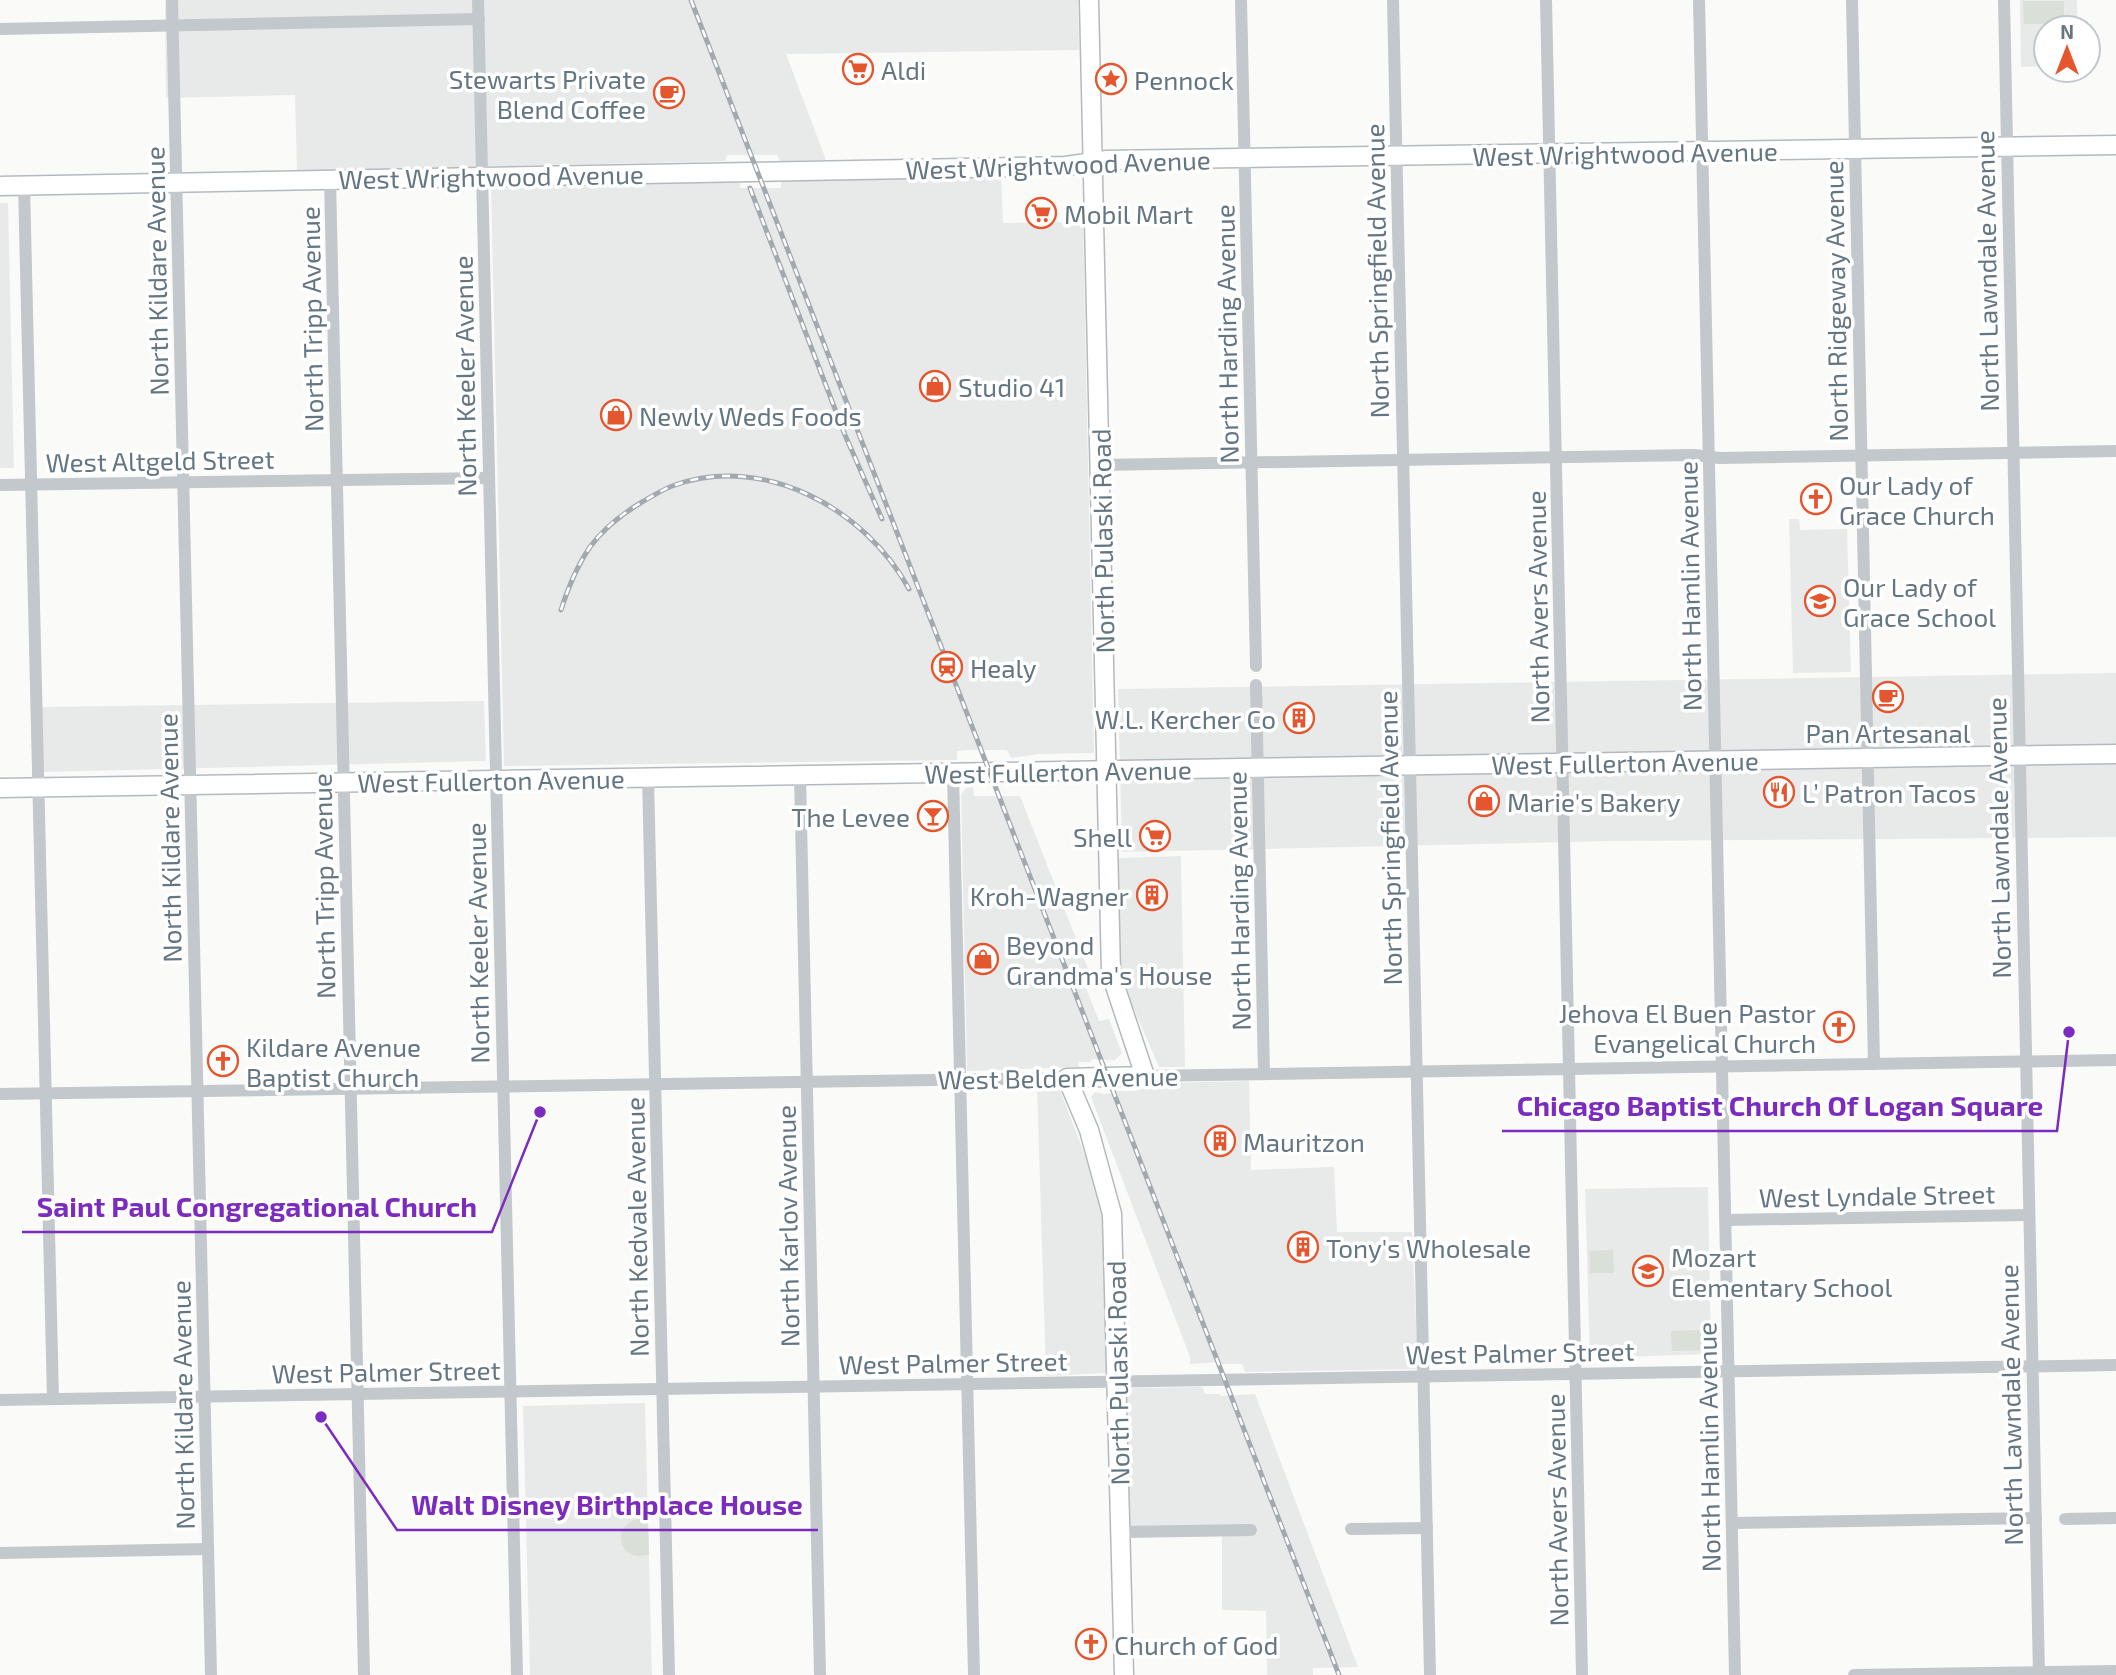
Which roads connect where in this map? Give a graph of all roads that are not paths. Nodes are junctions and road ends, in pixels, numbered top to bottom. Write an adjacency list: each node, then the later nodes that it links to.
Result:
1 (172, 0): 11 (street, North Kildare Avenue)
2 (478, 0): 10 (street, North Keeler Avenue)
3 (1089, 0): 20 (main road, North Pulaski Road)
4 (1241, 0): 19 (street, North Harding Avenue)
5 (1393, 0): 18 (street, North Springfield Avenue)
6 (1546, 0): 17 (street, North Avers Avenue)
7 (1699, 0): 16 (street, North Hamlin Avenue)
8 (1852, 0): 15 (street, North Ridgeway Avenue)
9 (2004, 0): 14 (street, North Lawndale Avenue)
10 (478, 19): 11 (street); 21 (street, North Keeler Avenue)
11 (173, 26): 12 (street); 23 (street, North Kildare Avenue)
12 (0, 29)
13 (2116, 145): 14 (main road, West Wrightwood Avenue)
14 (2007, 147): 15 (main road, West Wrightwood Avenue); 27 (street, North Lawndale Avenue)
15 (1855, 149): 16 (main road, West Wrightwood Avenue); 28 (street, North Ridgeway Avenue)
16 (1702, 152): 17 (main road, West Wrightwood Avenue); 30 (street, North Hamlin Avenue)
17 (1550, 154): 18 (main road, West Wrightwood Avenue); 29 (street, North Avers Avenue)
18 (1396, 156): 19 (main road, West Wrightwood Avenue); 31 (street, North Springfield Avenue)
19 (1245, 158): 20 (main road, West Wrightwood Avenue); 32 (street, North Harding Avenue)
20 (1093, 163): 21 (main road, West Wrightwood Avenue); 33 (main road, North Pulaski Road)
21 (482, 177): 22 (main road, West Wrightwood Avenue); 34 (street, North Keeler Avenue)
22 (330, 180): 23 (main road, West Wrightwood Avenue); 35 (street, North Tripp Avenue)
23 (177, 183): 24 (main road, West Wrightwood Avenue); 36 (street, North Kildare Avenue)
24 (24, 185): 25 (main road, West Wrightwood Avenue); 38 (street)
25 (0, 186)
26 (2116, 451): 27 (street)
27 (2013, 453): 28 (street); 42 (street, North Lawndale Avenue)
28 (1861, 456): 30 (street); 43 (street, North Ridgeway Avenue)
29 (1556, 457): 30 (street); 31 (street); 45 (street, North Avers Avenue)
30 (1709, 457): 44 (street, North Hamlin Avenue)
31 (1403, 460): 32 (street); 46 (street, North Springfield Avenue)
32 (1251, 462): 33 (street); 39 (street, North Harding Avenue)
33 (1100, 465): 48 (main road, North Pulaski Road)
34 (489, 478): 35 (street, West Altgeld Street); 52 (street, North Keeler Avenue)
35 (337, 480): 36 (street, West Altgeld Street); 53 (street, North Tripp Avenue)
36 (184, 482): 38 (street, West Altgeld Street); 54 (street, North Kildare Avenue)
37 (0, 485): 38 (street, West Altgeld Street)
38 (31, 485): 55 (street)
39 (1256, 667)
40 (1256, 685): 47 (street, North Harding Avenue)
41 (2116, 754): 42 (main road, West Fullerton Avenue)
42 (2019, 755): 43 (main road, West Fullerton Avenue); 58 (street, North Lawndale Avenue)
43 (1867, 758): 44 (main road, West Fullerton Avenue); 59 (street, North Ridgeway Avenue)
44 (1715, 761): 45 (main road, West Fullerton Avenue); 60 (street, North Hamlin Avenue)
45 (1563, 763): 46 (main road, West Fullerton Avenue); 61 (street, North Avers Avenue)
46 (1410, 766): 47 (main road, West Fullerton Avenue); 62 (street, North Springfield Avenue)
47 (1258, 768): 48 (main road, West Fullerton Avenue); 63 (street, North Harding Avenue)
48 (1107, 771): 49 (main road, West Fullerton Avenue); 64 (main road, North Pulaski Road)
49 (953, 773): 50 (main road, West Fullerton Avenue); 66 (street)
50 (800, 776): 51 (main road, West Fullerton Avenue); 67 (street, North Karlov Avenue)
51 (649, 778): 52 (main road, West Fullerton Avenue); 68 (street, North Kedvale Avenue)
52 (496, 780): 53 (main road, West Fullerton Avenue); 69 (street, North Keeler Avenue)
53 (344, 783): 54 (main road, West Fullerton Avenue); 70 (street, North Tripp Avenue)
54 (191, 785): 55 (main road, West Fullerton Avenue); 71 (street, North Kildare Avenue)
55 (38, 787): 56 (main road, West Fullerton Avenue); 73 (street)
56 (0, 788)
57 (2116, 1060): 58 (street, West Belden Avenue)
58 (2026, 1061): 59 (street, West Belden Avenue); 74 (street, North Lawndale Avenue)
59 (1874, 1064): 60 (street, West Belden Avenue)
60 (1722, 1066): 61 (street, West Belden Avenue); 75 (street, North Hamlin Avenue)
61 (1569, 1069): 62 (street, West Belden Avenue); 79 (street, North Avers Avenue)
62 (1417, 1071): 63 (street, West Belden Avenue); 80 (street, North Springfield Avenue)
63 (1264, 1074): 64 (street, West Belden Avenue)
64 (1145, 1076): 65 (main road, West Belden Avenue)
65 (1067, 1078): 66 (street, West Belden Avenue); 81 (main road, North Pulaski Road)
66 (960, 1079): 67 (street, West Belden Avenue); 82 (street)
67 (807, 1081): 68 (street, West Belden Avenue); 83 (street, North Karlov Avenue)
68 (655, 1084): 69 (street, West Belden Avenue); 84 (street, North Kedvale Avenue)
69 (503, 1086): 70 (street, West Belden Avenue); 85 (street, North Keeler Avenue)
70 (351, 1088): 71 (street, West Belden Avenue); 86 (street, North Tripp Avenue)
71 (198, 1091): 73 (street, West Belden Avenue); 87 (street, North Kildare Avenue)
72 (0, 1094): 73 (street, West Belden Avenue)
73 (46, 1094): 88 (street)
74 (2029, 1215): 75 (street, West Lyndale Street); 77 (street, North Lawndale Avenue)
75 (1726, 1220): 78 (street, North Hamlin Avenue)
76 (2116, 1365): 77 (street, West Palmer Street)
77 (2032, 1367): 78 (street, West Palmer Street); 90 (street, North Lawndale Avenue)
78 (1729, 1372): 79 (street, West Palmer Street); 93 (street, North Hamlin Avenue)
79 (1576, 1374): 80 (street, West Palmer Street); 110 (street, North Avers Avenue)
80 (1424, 1377): 81 (street, West Palmer Street); 94 (street, North Springfield Avenue)
81 (1117, 1382): 82 (street, West Palmer Street); 97 (main road, North Pulaski Road)
82 (967, 1384): 83 (street, West Palmer Street); 107 (street)
83 (814, 1387): 84 (street, West Palmer Street); 106 (street, North Karlov Avenue)
84 (662, 1389): 85 (street, West Palmer Street); 105 (street, North Kedvale Avenue)
85 (510, 1392): 86 (street, West Palmer Street); 104 (street, North Keeler Avenue)
86 (358, 1394): 87 (street, West Palmer Street); 103 (street, North Tripp Avenue)
87 (204, 1397): 88 (street, West Palmer Street); 98 (street, North Kildare Avenue)
88 (53, 1399): 89 (street, West Palmer Street)
89 (0, 1400)
90 (2036, 1518): 93 (street); 101 (street, North Lawndale Avenue)
91 (2116, 1518): 92 (street)
92 (2065, 1519)
93 (1732, 1523): 111 (street, North Hamlin Avenue)
94 (1427, 1528): 95 (street); 109 (street, North Springfield Avenue)
95 (1351, 1529)
96 (1251, 1530): 97 (street)
97 (1120, 1532): 108 (main road, North Pulaski Road)
98 (208, 1549): 99 (street); 102 (street, North Kildare Avenue)
99 (0, 1553)
100 (2116, 1671): 101 (street)
101 (2039, 1674): 112 (street)
102 (211, 1675)
103 (364, 1675)
104 (517, 1675)
105 (669, 1675)
106 (820, 1675)
107 (974, 1675)
108 (1124, 1675)
109 (1430, 1675)
110 (1582, 1675)
111 (1735, 1675)
112 (1854, 1675)

